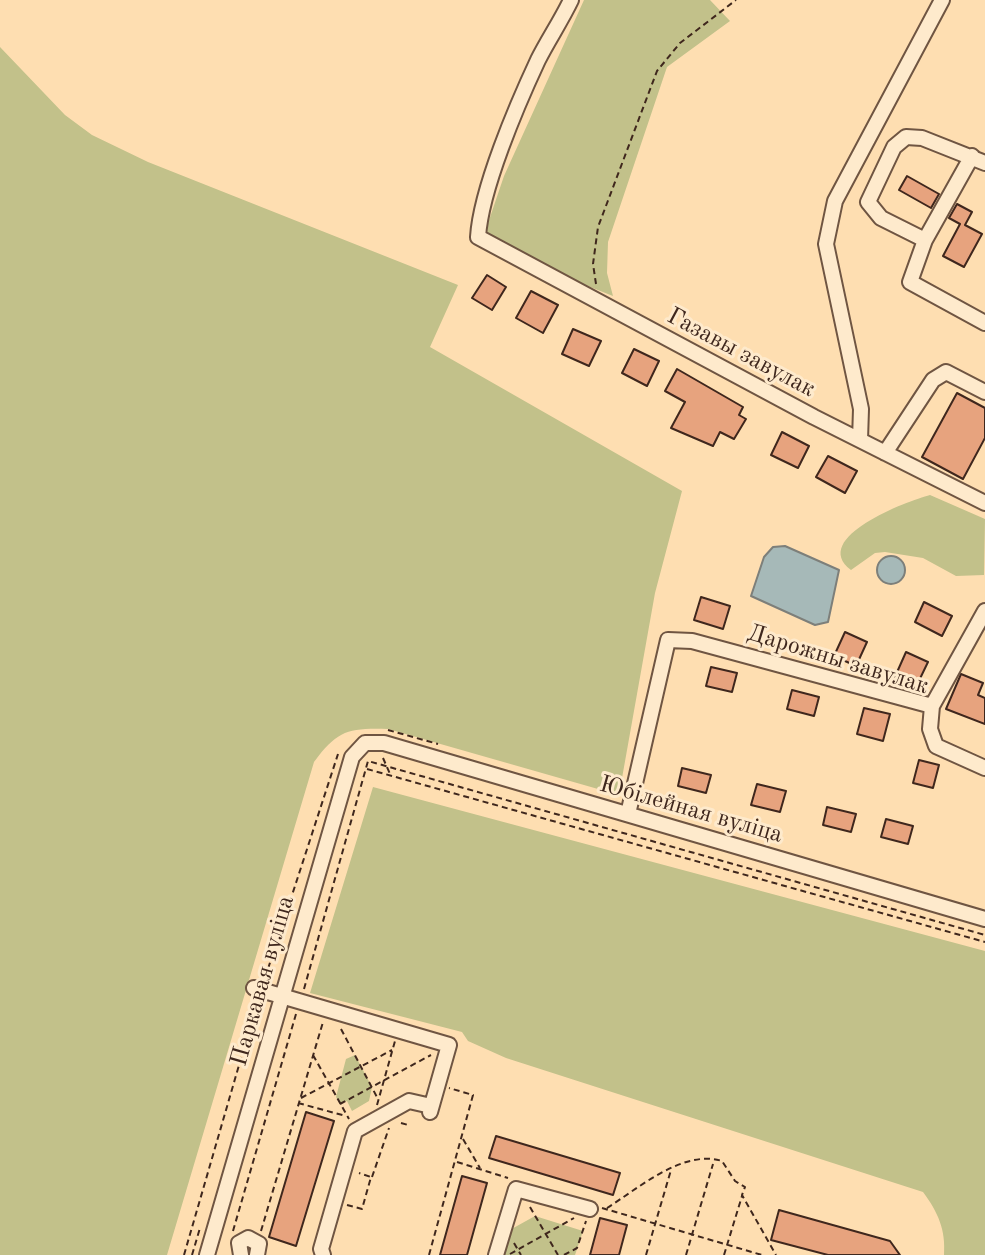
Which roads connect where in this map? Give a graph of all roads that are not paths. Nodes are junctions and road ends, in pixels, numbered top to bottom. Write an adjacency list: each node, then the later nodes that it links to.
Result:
1 (571, 0): 7 (street, Газавы завулак)
2 (942, 0): 7 (street)
3 (979, 159): 4 (street); 4 (street)
4 (925, 240): 5 (street)
5 (985, 323)
6 (985, 392): 8 (street)
7 (860, 440): 8 (street, Газавы завулак)
8 (885, 453): 9 (street, Газавы завулак)
9 (985, 503)
10 (985, 611): 11 (street)
11 (932, 706): 13 (street, Дарожны завулак); 14 (street, Дарожны завулак)
12 (382, 748): 14 (street, Юбілейная вуліца); 17 (street, Паркавая вуліца)
13 (985, 768)
14 (628, 814): 15 (street, Юбілейная вуліца)
15 (985, 919)
16 (254, 988): 17 (street)
17 (281, 995): 19 (street, Паркавая вуліца); 22 (street)
18 (590, 1209): 23 (street)
19 (207, 1255)
20 (241, 1255): 21 (street)
21 (257, 1255)
22 (323, 1255)
23 (496, 1255)

